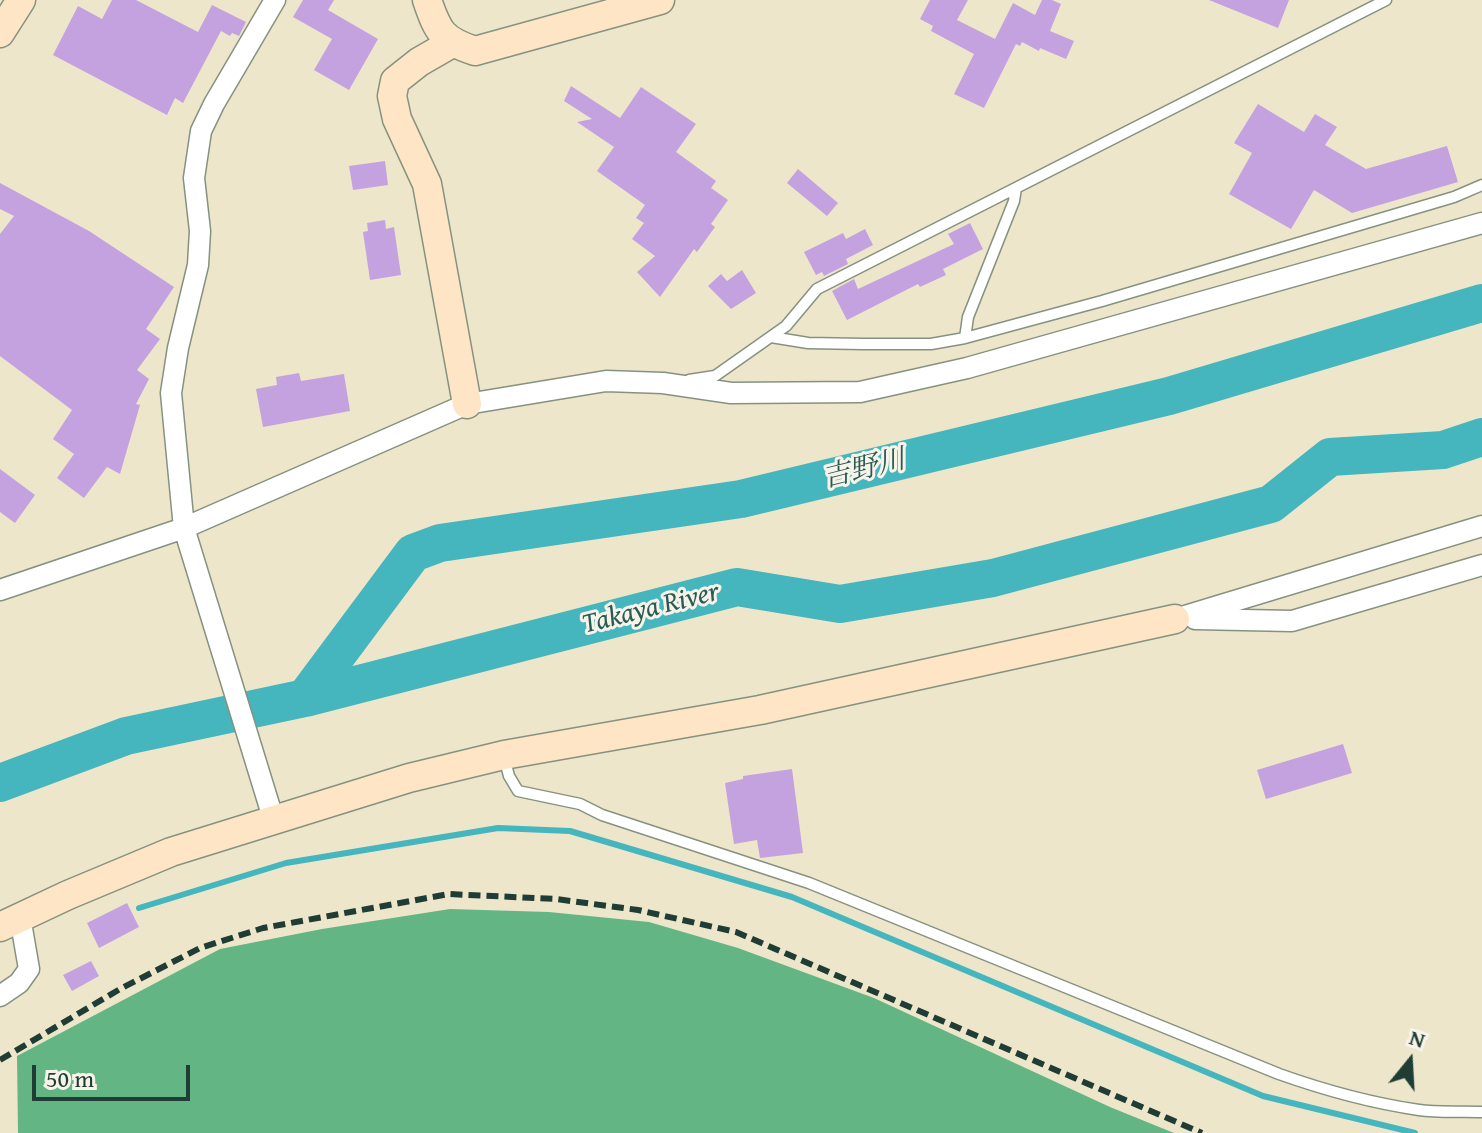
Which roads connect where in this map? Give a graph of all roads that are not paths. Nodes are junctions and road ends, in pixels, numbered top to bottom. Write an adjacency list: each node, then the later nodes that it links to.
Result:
1 (21, 0): 6 (street)
2 (275, 0): 16 (street)
3 (427, 0): 7 (street)
4 (660, 0): 7 (street)
5 (1386, 0): 9 (lane)
6 (0, 33)
7 (452, 43): 14 (street)
8 (1482, 185): 12 (lane)
9 (1016, 188): 11 (lane); 12 (lane)
10 (1482, 223): 13 (street)
11 (771, 337): 12 (lane); 13 (lane)
12 (965, 338)
13 (663, 383): 14 (street)
14 (467, 404): 16 (street)
15 (1482, 526): 19 (street)
16 (185, 532): 18 (street); 21 (street)
17 (1482, 565): 19 (street)
18 (0, 590)
19 (1175, 619): 20 (street)
20 (504, 755): 21 (street); 24 (lane)
21 (274, 821): 22 (street)
22 (10, 922): 23 (street)
23 (0, 996)
24 (1482, 1112)

